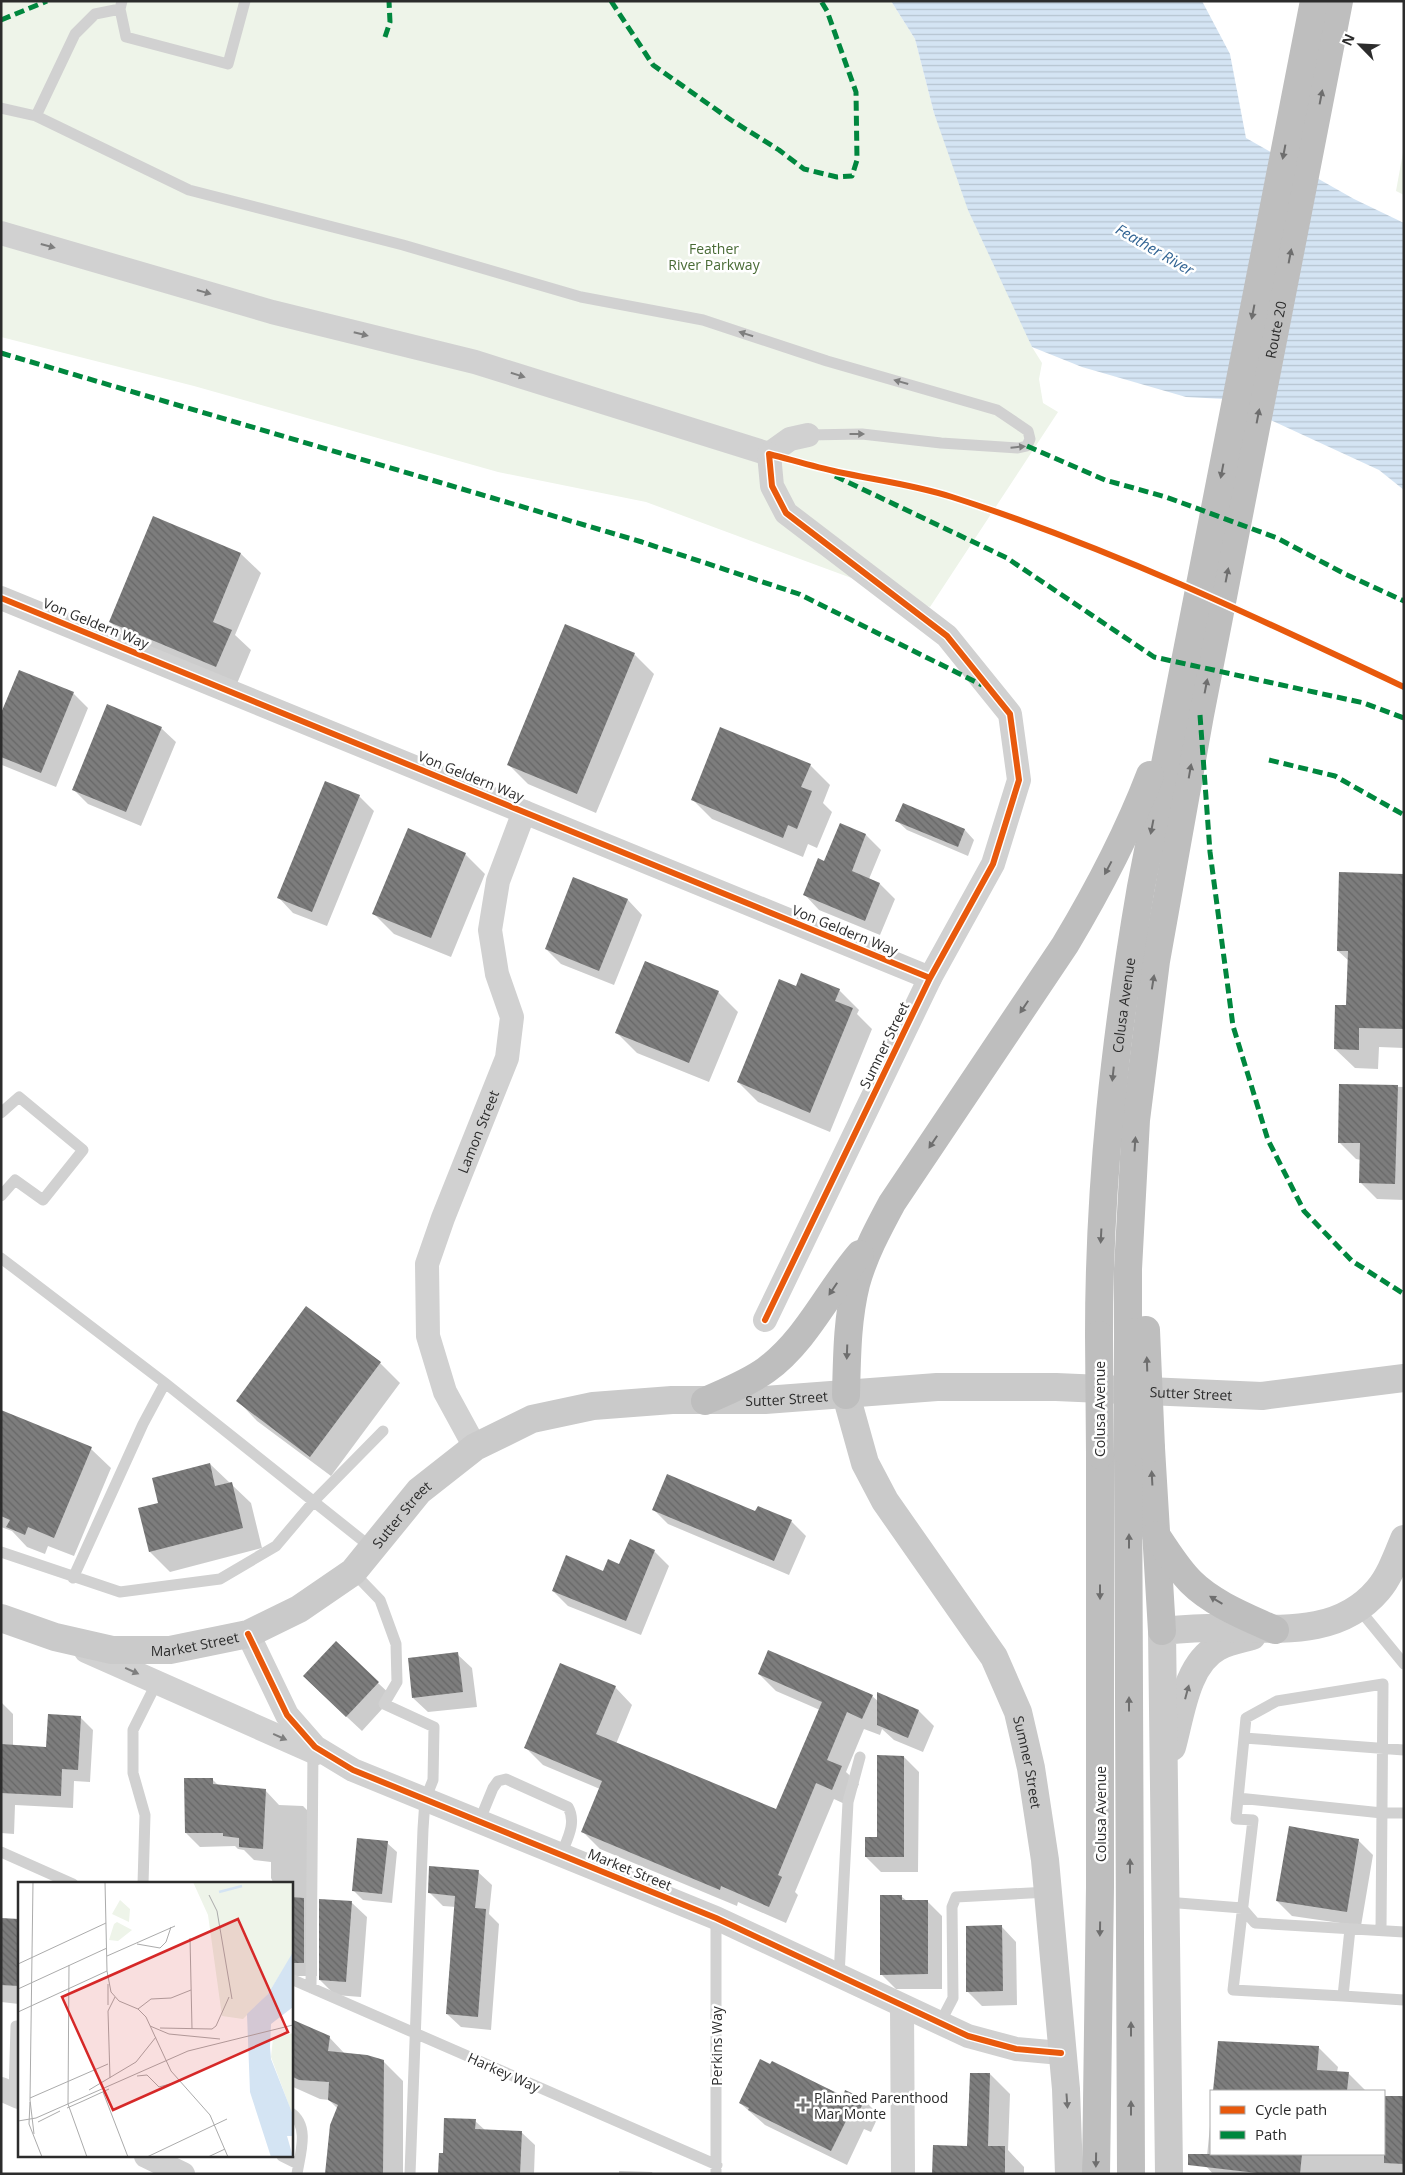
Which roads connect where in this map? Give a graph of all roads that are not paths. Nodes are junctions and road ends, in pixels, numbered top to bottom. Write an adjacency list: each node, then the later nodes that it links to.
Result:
1 (1314, 1): 11 (highway, Route 20, one-way to 11)
2 (1340, 1): 11 (highway, Route 20, one-way to 2)
3 (243, 2): 4 (lane)
4 (121, 5): 6 (lane)
5 (1, 108): 6 (lane)
6 (36, 116): 8 (lane, one-way to 6)
7 (1, 233): 9 (street, one-way to 9)
8 (808, 435): 9 (street)
9 (769, 454): 14 (street, Sumner Street)
10 (1, 598): 13 (street, Von Geldern Way)
11 (1199, 655): 12 (highway, Colusa Avenue); 26 (highway, Colusa Avenue, one-way to 11, bridge)
12 (1179, 693): 17 (highway, one-way to 17); 82 (highway, Colusa Avenue, one-way to 82, bridge)
13 (524, 812): 14 (street, Von Geldern Way); 25 (street, Lamon Street)
14 (930, 978): 19 (street, Sumner Street)
15 (1, 1113): 16 (lane)
16 (1, 1196)
17 (874, 1237): 22 (highway, one-way to 22); 23 (highway, one-way to 23)
18 (1, 1258): 21 (lane)
19 (766, 1320)
20 (1404, 1378): 22 (main road, Sutter Street)
21 (165, 1383): 27 (lane); 33 (lane)
22 (846, 1395): 23 (main road, Sutter Street); 57 (main road, Sumner Street)
23 (705, 1401): 25 (main road, Sutter Street)
24 (383, 1431): 27 (lane)
25 (475, 1447): 30 (main road, Sutter Street)
26 (1140, 1451): 28 (highway, one-way to 26); 83 (highway, Colusa Avenue, one-way to 26)
27 (314, 1501): 30 (lane); 33 (lane)
28 (1155, 1532): 36 (highway, one-way to 28); 37 (highway)
29 (1404, 1539): 34 (main road)
30 (373, 1548): 32 (main road, Sutter Street)
31 (1, 1552): 33 (lane)
32 (353, 1572): 38 (main road, Sutter Street); 49 (lane)
33 (73, 1578)
34 (1359, 1609): 36 (main road); 40 (lane)
35 (1, 1618): 39 (main road, Market Street)
36 (1275, 1630): 37 (main road); 47 (main road, one-way to 36)
37 (1162, 1631): 47 (main road)
38 (248, 1634): 39 (main road, Market Street); 43 (street, Market Street)
39 (55, 1637): 41 (street, Market Street, one-way to 41)
40 (1404, 1664)
41 (157, 1682): 43 (street, Market Street, one-way to 43); 56 (lane)
42 (1244, 1738): 44 (lane); 44 (lane); 48 (lane)
43 (313, 1748): 49 (street, Market Street); 66 (lane)
44 (1382, 1749): 45 (lane); 50 (lane)
45 (1404, 1750)
46 (860, 1757): 64 (lane)
47 (1164, 1773): 58 (main road)
48 (1238, 1798): 50 (lane); 59 (lane)
49 (425, 1800): 52 (street, Market Street); 72 (lane)
50 (1382, 1813): 51 (lane); 62 (lane)
51 (1404, 1813)
52 (479, 1822): 54 (street, Market Street); 54 (lane)
53 (1, 1852): 55 (lane)
54 (561, 1855): 60 (street, Market Street)
55 (69, 1882)
56 (144, 1882)
57 (1048, 1892): 70 (lane); 73 (main road, Sumner Street)
58 (1166, 1902): 59 (lane); 84 (main road)
59 (1242, 1908): 61 (lane); 67 (lane)
60 (716, 1918): 64 (street, Market Street); 78 (lane, Perkins Way)
61 (1350, 1929): 62 (lane); 67 (lane)
62 (1381, 1930): 63 (lane)
63 (1404, 1932)
64 (839, 1976): 69 (street, Market Street)
65 (292, 1979): 66 (lane, Harkey Way)
66 (311, 1988): 72 (lane, Harkey Way)
67 (1343, 1996): 68 (lane)
68 (1404, 2000)
69 (902, 2006): 70 (street, Market Street); 80 (street)
70 (940, 2023): 73 (street, Market Street)
71 (18, 2026): 74 (lane)
72 (415, 2034): 78 (lane, Harkey Way); 79 (lane)
73 (1061, 2052): 81 (main road, Sumner Street, one-way to 81)
74 (11, 2093)
75 (292, 2114): 77 (lane)
76 (284, 2158): 77 (lane)
77 (298, 2169)
78 (716, 2170)
79 (410, 2174)
80 (903, 2174)
81 (1069, 2174)
82 (1096, 2174)
83 (1131, 2174)
84 (1169, 2174)

